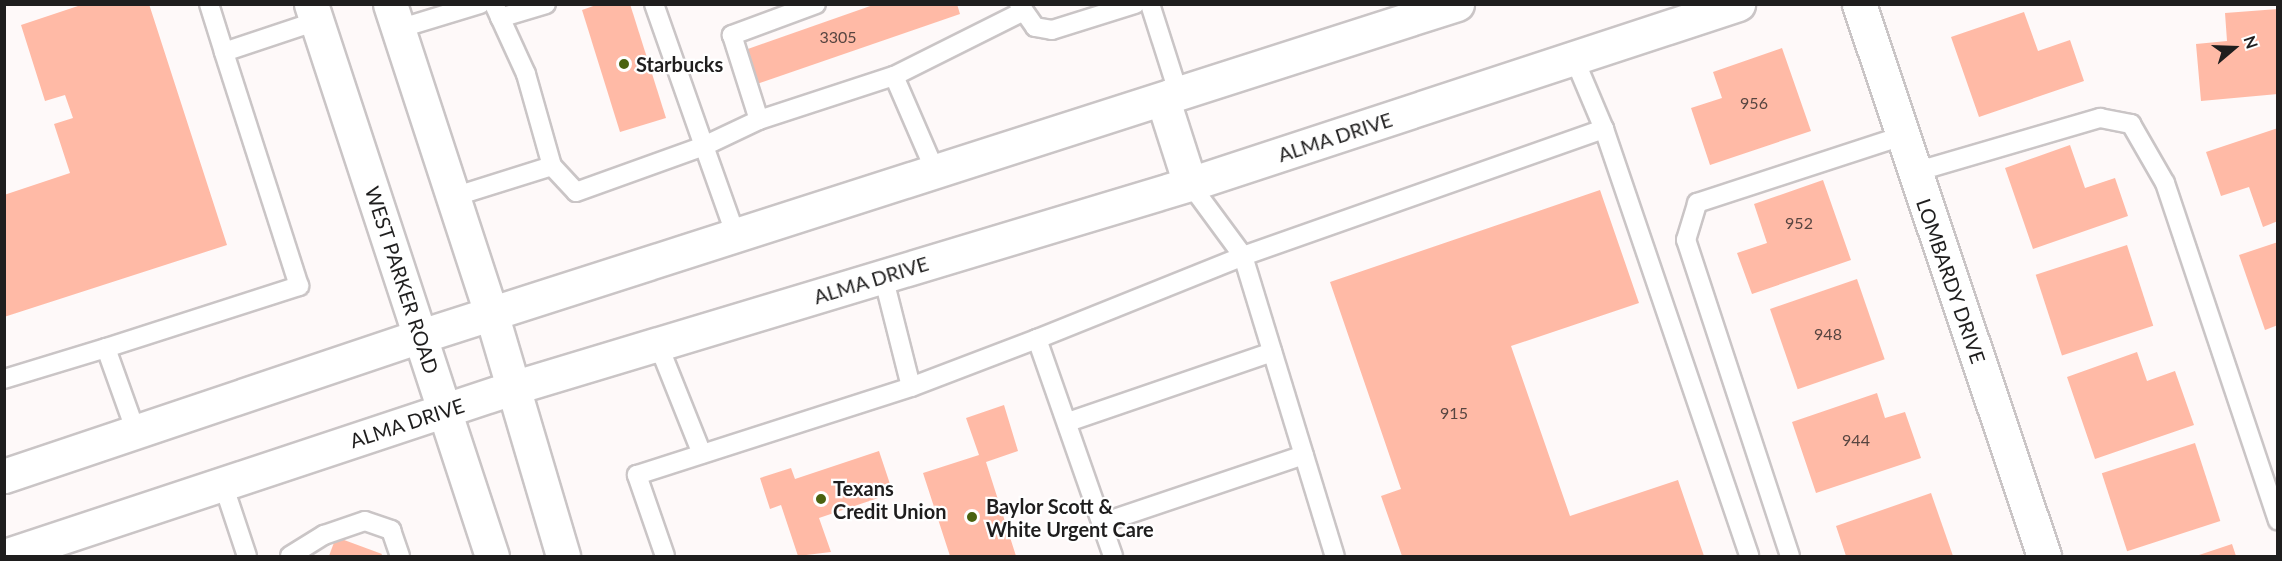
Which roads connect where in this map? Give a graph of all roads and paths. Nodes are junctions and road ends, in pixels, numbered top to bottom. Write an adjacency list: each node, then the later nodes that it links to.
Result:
1 (209, 4): 15 (lane)
2 (480, 4): 14 (lane)
3 (546, 4): 12 (lane)
4 (654, 4): 22 (lane)
5 (816, 4): 19 (lane)
6 (1135, 4): 11 (lane)
7 (1150, 4): 18 (lane)
8 (1457, 4): 18 (main road)
9 (1738, 4): 16 (main road, ALMA DRIVE)
10 (1859, 4): 21 (main road, LOMBARDY DRIVE)
11 (1021, 8): 17 (lane)
12 (497, 11): 23 (lane)
13 (314, 13): 15 (lane); 32 (main road, WEST PARKER ROAD)
14 (394, 17): 27 (main road)
15 (224, 52): 35 (lane)
16 (1575, 58): 20 (lane); 26 (main road, ALMA DRIVE)
17 (894, 76): 19 (lane); 25 (lane)
18 (1171, 97): 25 (main road); 26 (main road)
19 (759, 120): 22 (lane)
20 (1604, 129): 29 (lane); 58 (lane)
21 (1902, 136): 24 (main road, LOMBARDY DRIVE); 59 (lane)
22 (704, 146): 23 (lane); 28 (lane)
23 (552, 166): 27 (lane)
24 (1915, 172): 47 (lane); 60 (main road, LOMBARDY DRIVE)
25 (936, 173): 28 (main road)
26 (1190, 184): 29 (lane); 30 (main road, ALMA DRIVE)
27 (453, 196): 31 (main road)
28 (736, 236): 31 (main road)
29 (1242, 256): 33 (lane); 36 (lane)
30 (883, 276): 34 (main road, ALMA DRIVE); 38 (lane)
31 (492, 316): 32 (main road); 39 (main road)
32 (421, 336): 40 (main road, WEST PARKER ROAD); 42 (main road)
33 (1036, 339): 38 (lane); 41 (lane)
34 (658, 344): 39 (main road, ALMA DRIVE); 43 (lane)
35 (106, 348): 37 (lane); 42 (lane)
36 (1272, 352): 41 (lane); 44 (lane)
37 (4, 379)
38 (912, 387): 43 (lane)
39 (512, 388): 40 (main road, ALMA DRIVE); 54 (main road)
40 (444, 411): 46 (main road, ALMA DRIVE); 53 (main road, WEST PARKER ROAD)
41 (1068, 422): 48 (lane)
42 (136, 432): 45 (main road)
43 (702, 454): 55 (lane)
44 (1304, 455): 48 (lane); 57 (lane)
45 (4, 476)
46 (223, 484): 49 (main road, ALMA DRIVE); 50 (lane)
47 (2277, 521)
48 (1102, 523): 56 (lane)
49 (4, 556)
50 (247, 556)
51 (290, 556): 52 (lane)
52 (400, 556)
53 (492, 556)
54 (563, 556)
55 (665, 556)
56 (1113, 556)
57 (1335, 556)
58 (1749, 556)
59 (1790, 556)
60 (2044, 556)

